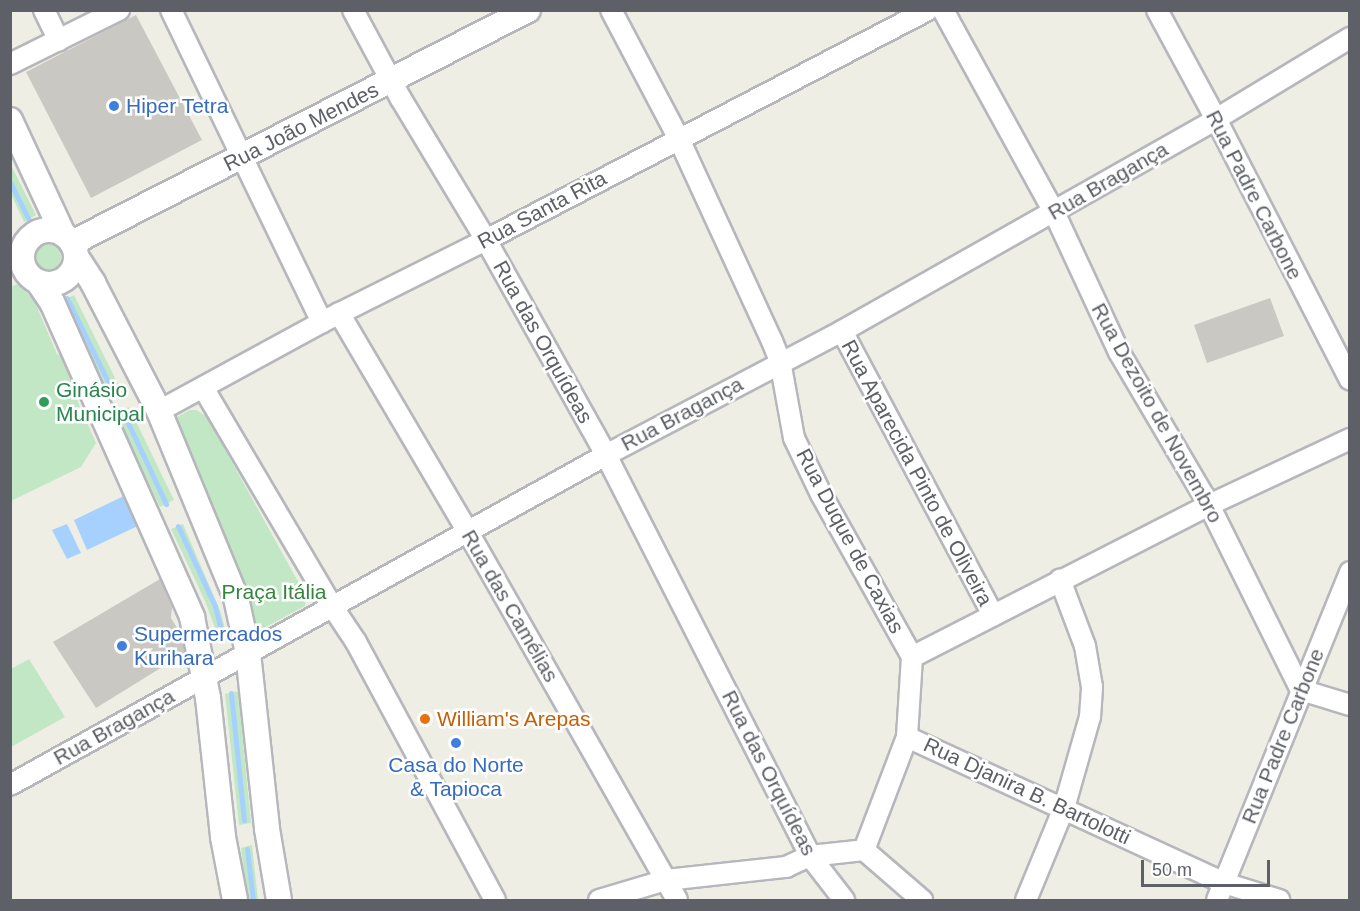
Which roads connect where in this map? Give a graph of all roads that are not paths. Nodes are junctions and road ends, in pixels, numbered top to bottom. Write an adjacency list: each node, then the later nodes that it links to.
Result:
1 (44, 10): 11 (street)
2 (119, 10): 11 (street)
3 (171, 10): 17 (street, Rua das Camélias)
4 (353, 10): 13 (street, Rua das Orquídeas)
5 (528, 10): 13 (street, Rua João Mendes)
6 (611, 10): 16 (street, Rua Duque de Caxias)
7 (927, 10): 16 (street, Rua Santa Rita)
8 (943, 10): 18 (street, Rua Dezoito de Novembro)
9 (1156, 10): 14 (street, Rua Padre Carbone)
10 (1350, 38): 14 (street, Rua Bragança)
11 (59, 41): 12 (street)
12 (10, 64)
13 (391, 81): 17 (street, Rua João Mendes); 20 (street, Rua das Orquídeas)
14 (1216, 119): 18 (street, Rua Bragança); 26 (street, Rua Padre Carbone)
15 (10, 120): 21 (street)
16 (679, 139): 20 (street, Rua Santa Rita); 25 (street, Rua Duque de Caxias)
17 (242, 157): 21 (street, Rua João Mendes); 23 (street, Rua das Camélias)
18 (1054, 212): 24 (street, Rua Bragança); 31 (street, Rua Dezoito de Novembro)
19 (10, 226): 22 (street)
20 (486, 240): 23 (street, Rua Santa Rita); 30 (street, Rua das Orquídeas)
21 (70, 245): 22 (street); 22 (street); 28 (street)
22 (24, 269): 39 (street)
23 (331, 317): 27 (street, Rua Santa Rita); 32 (street, Rua das Camélias)
24 (842, 331): 25 (street, Rua Bragança); 36 (street, Rua Aparecida Pinto de Oliveira)
25 (780, 361): 30 (street, Rua Bragança); 38 (street, Rua Duque de Caxias)
26 (1350, 380)
27 (204, 389): 28 (street, Rua Santa Rita); 35 (street)
28 (159, 411): 37 (street)
29 (1350, 439): 31 (street)
30 (606, 455): 32 (street, Rua Bragança); 46 (street, Rua das Orquídeas)
31 (1209, 505): 34 (street); 40 (street, Rua Dezoito de Novembro)
32 (468, 532): 35 (street, Rua Bragança); 47 (street, Rua das Camélias)
33 (1350, 572): 40 (street, Rua Padre Carbone)
34 (1060, 580): 36 (street); 44 (street)
35 (332, 606): 37 (street, Rua Bragança); 51 (street)
36 (993, 615): 38 (street)
37 (248, 653): 39 (street, Rua Bragança); 50 (street)
38 (912, 657): 42 (street, Rua Duque de Caxias)
39 (205, 676): 43 (street, Rua Bragança); 49 (street)
40 (1301, 690): 41 (street); 48 (street, Rua Padre Carbone)
41 (1350, 705)
42 (907, 737): 44 (street, Rua Djanira B. Bartolotti); 45 (street, Rua Duque de Caxias)
43 (10, 785)
44 (1064, 808): 48 (street, Rua Djanira B. Bartolotti); 56 (street)
45 (864, 850): 46 (street); 55 (street)
46 (810, 856): 47 (street); 54 (street, Rua das Orquídeas)
47 (666, 880): 52 (street); 53 (street, Rua das Camélias)
48 (1220, 892): 57 (street, Rua Djanira B. Bartolotti)
49 (235, 900)
50 (279, 900)
51 (495, 900)
52 (600, 900)
53 (677, 900)
54 (844, 900)
55 (922, 900)
56 (1026, 900)
57 (1279, 900)

